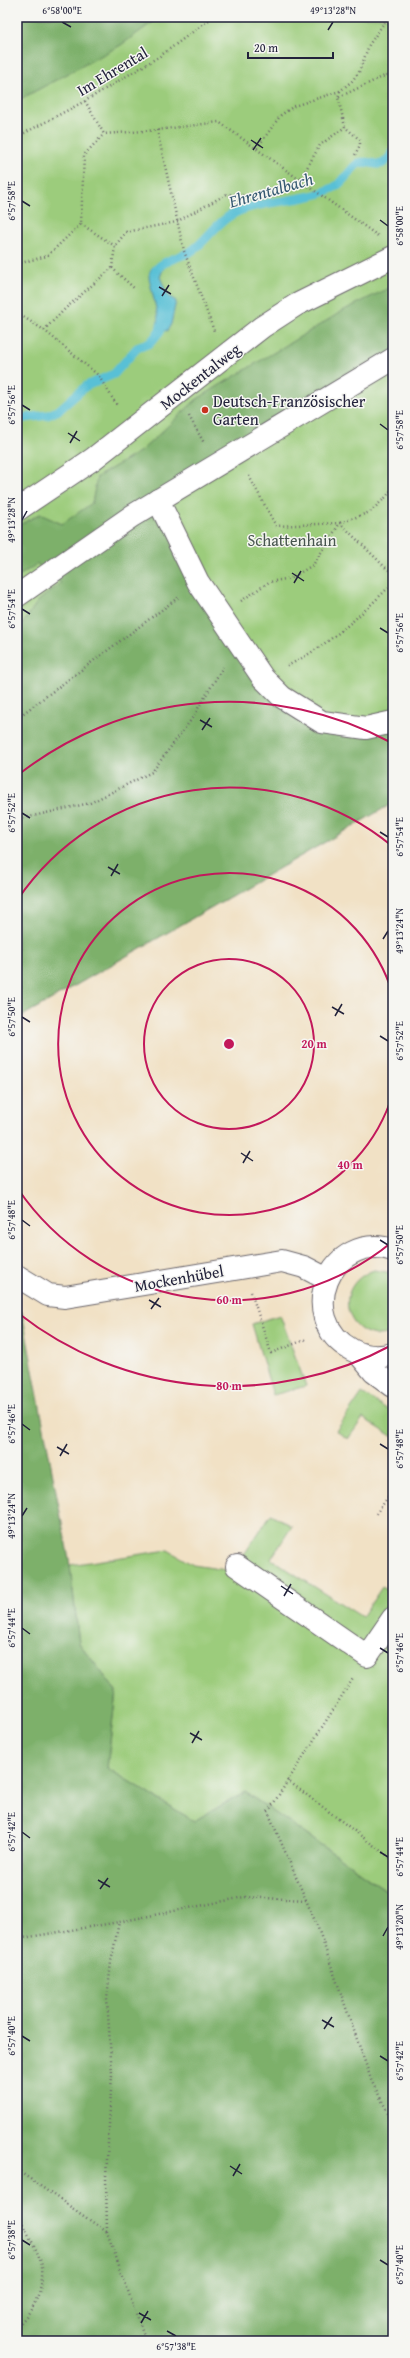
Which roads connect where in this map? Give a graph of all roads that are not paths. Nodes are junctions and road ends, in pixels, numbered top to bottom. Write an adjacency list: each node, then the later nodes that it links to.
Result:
1 (393, 257): 4 (street, Mockentalweg)
2 (393, 359): 3 (street)
3 (158, 500): 5 (street); 6 (street)
4 (17, 510)
5 (17, 596)
6 (393, 722)
7 (393, 1250): 8 (street)
8 (327, 1279): 9 (street, Mockenhübel); 10 (street)
9 (23, 1281)
10 (359, 1354): 11 (street); 12 (street)
11 (393, 1354)
12 (393, 1386)
13 (237, 1566): 14 (street)
14 (393, 1618)

